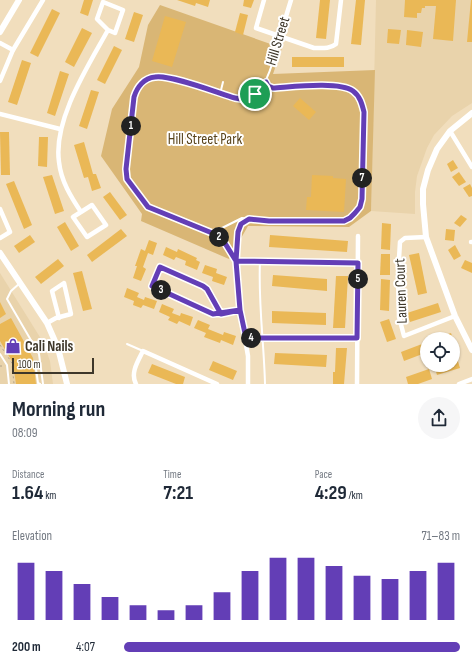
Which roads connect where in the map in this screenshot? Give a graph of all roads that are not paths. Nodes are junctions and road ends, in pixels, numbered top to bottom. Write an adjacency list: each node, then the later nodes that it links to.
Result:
1 (19, 0): 7 (street)
2 (43, 0): 10 (street)
3 (264, 0): 8 (street)
4 (291, 0): 8 (street, Hill Street)
5 (341, 0): 8 (street)
6 (108, 30): 6 (street); 17 (street)
7 (0, 32)
8 (280, 36): 13 (lane, Hill Street)
9 (0, 43): 10 (street)
10 (13, 50): 11 (street)
11 (0, 81)
12 (223, 82): 14 (lane)
13 (266, 82): 14 (lane, Hill Street); 22 (lane, Hill Street)
14 (220, 94): 23 (lane, Hill Street)
15 (472, 113): 18 (street)
16 (0, 114): 17 (street)
17 (60, 129): 21 (street)
18 (450, 131): 19 (street); 25 (street)
19 (472, 167)
20 (0, 209): 26 (street)
21 (81, 212): 21 (street)
22 (249, 219): 23 (lane, Hill Street); 28 (lane, Hill Street)
23 (205, 231): 28 (lane, Hill Street)
24 (358, 236): 30 (street)
25 (426, 237): 34 (street); 34 (street, Lauren Court)
26 (0, 238)
27 (0, 252): 31 (street)
28 (236, 261): 29 (street); 32 (street, Hill Street)
29 (260, 261): 30 (street); 38 (lane)
30 (358, 263): 39 (street)
31 (21, 282): 36 (street); 48 (lane)
32 (240, 310): 33 (street); 37 (street, Hill Street)
33 (221, 314): 33 (street)
34 (455, 316): 42 (street)
35 (58, 318): 35 (street); 36 (street)
36 (47, 323): 49 (street)
37 (246, 338): 38 (street); 52 (street, Hill Street)
38 (264, 338): 39 (street); 53 (lane)
39 (357, 338): 54 (street)
40 (127, 344): 41 (lane)
41 (143, 350): 50 (street); 51 (street)
42 (472, 350)
43 (1, 356): 46 (lane)
44 (35, 362): 47 (lane)
45 (471, 381): 55 (street)
46 (10, 384)
47 (40, 384)
48 (43, 384)
49 (66, 384)
50 (136, 384)
51 (217, 384)
52 (248, 384)
53 (265, 384)
54 (357, 384)
55 (459, 384)

